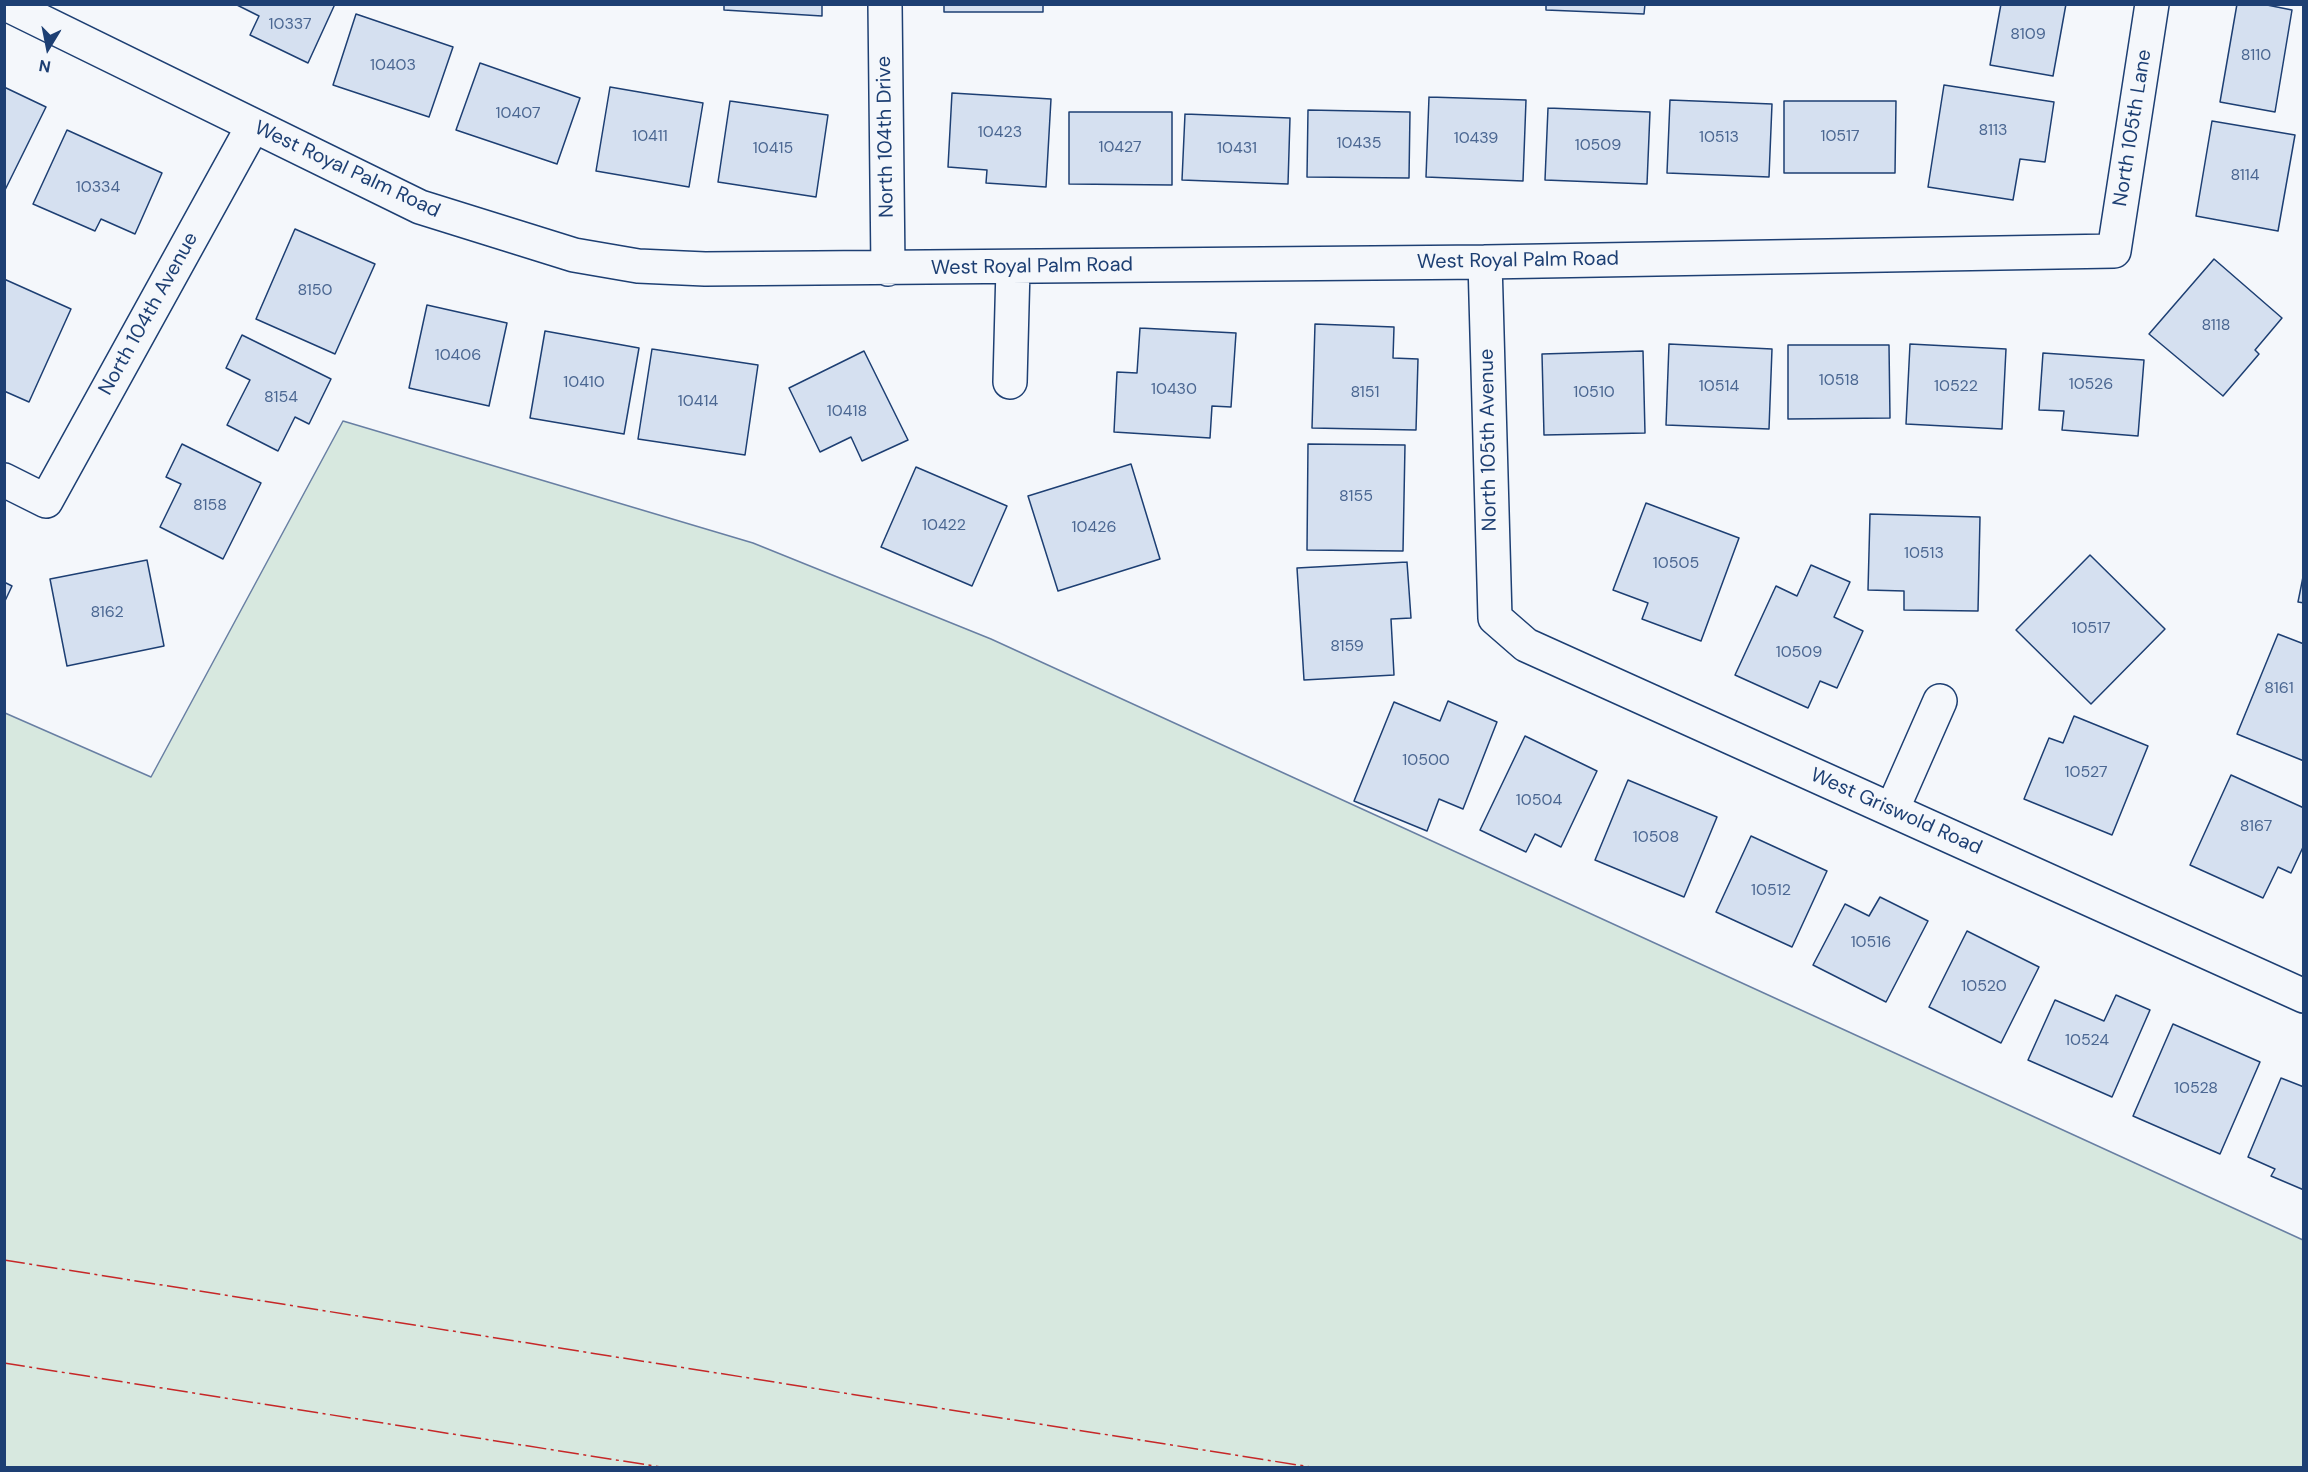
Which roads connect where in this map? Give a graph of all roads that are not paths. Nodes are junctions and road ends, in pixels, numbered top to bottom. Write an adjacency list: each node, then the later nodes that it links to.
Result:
1 (6, 4): 4 (street, West Royal Palm Road)
2 (885, 4): 8 (street, North 104th Drive)
3 (2152, 4): 5 (street, North 105th Lane)
4 (253, 126): 8 (street, West Royal Palm Road); 10 (street, North 104th Avenue)
5 (2114, 251): 6 (street, West Royal Palm Road)
6 (1485, 262): 7 (street, West Royal Palm Road); 11 (street, North 105th Avenue)
7 (1013, 268): 8 (street, West Royal Palm Road); 9 (street)
8 (888, 269)
9 (1010, 382)
10 (4, 480)
11 (1495, 618): 13 (street, West Griswold Road)
12 (1940, 701): 13 (street)
13 (1892, 810): 14 (street, West Griswold Road)
14 (2304, 996)

